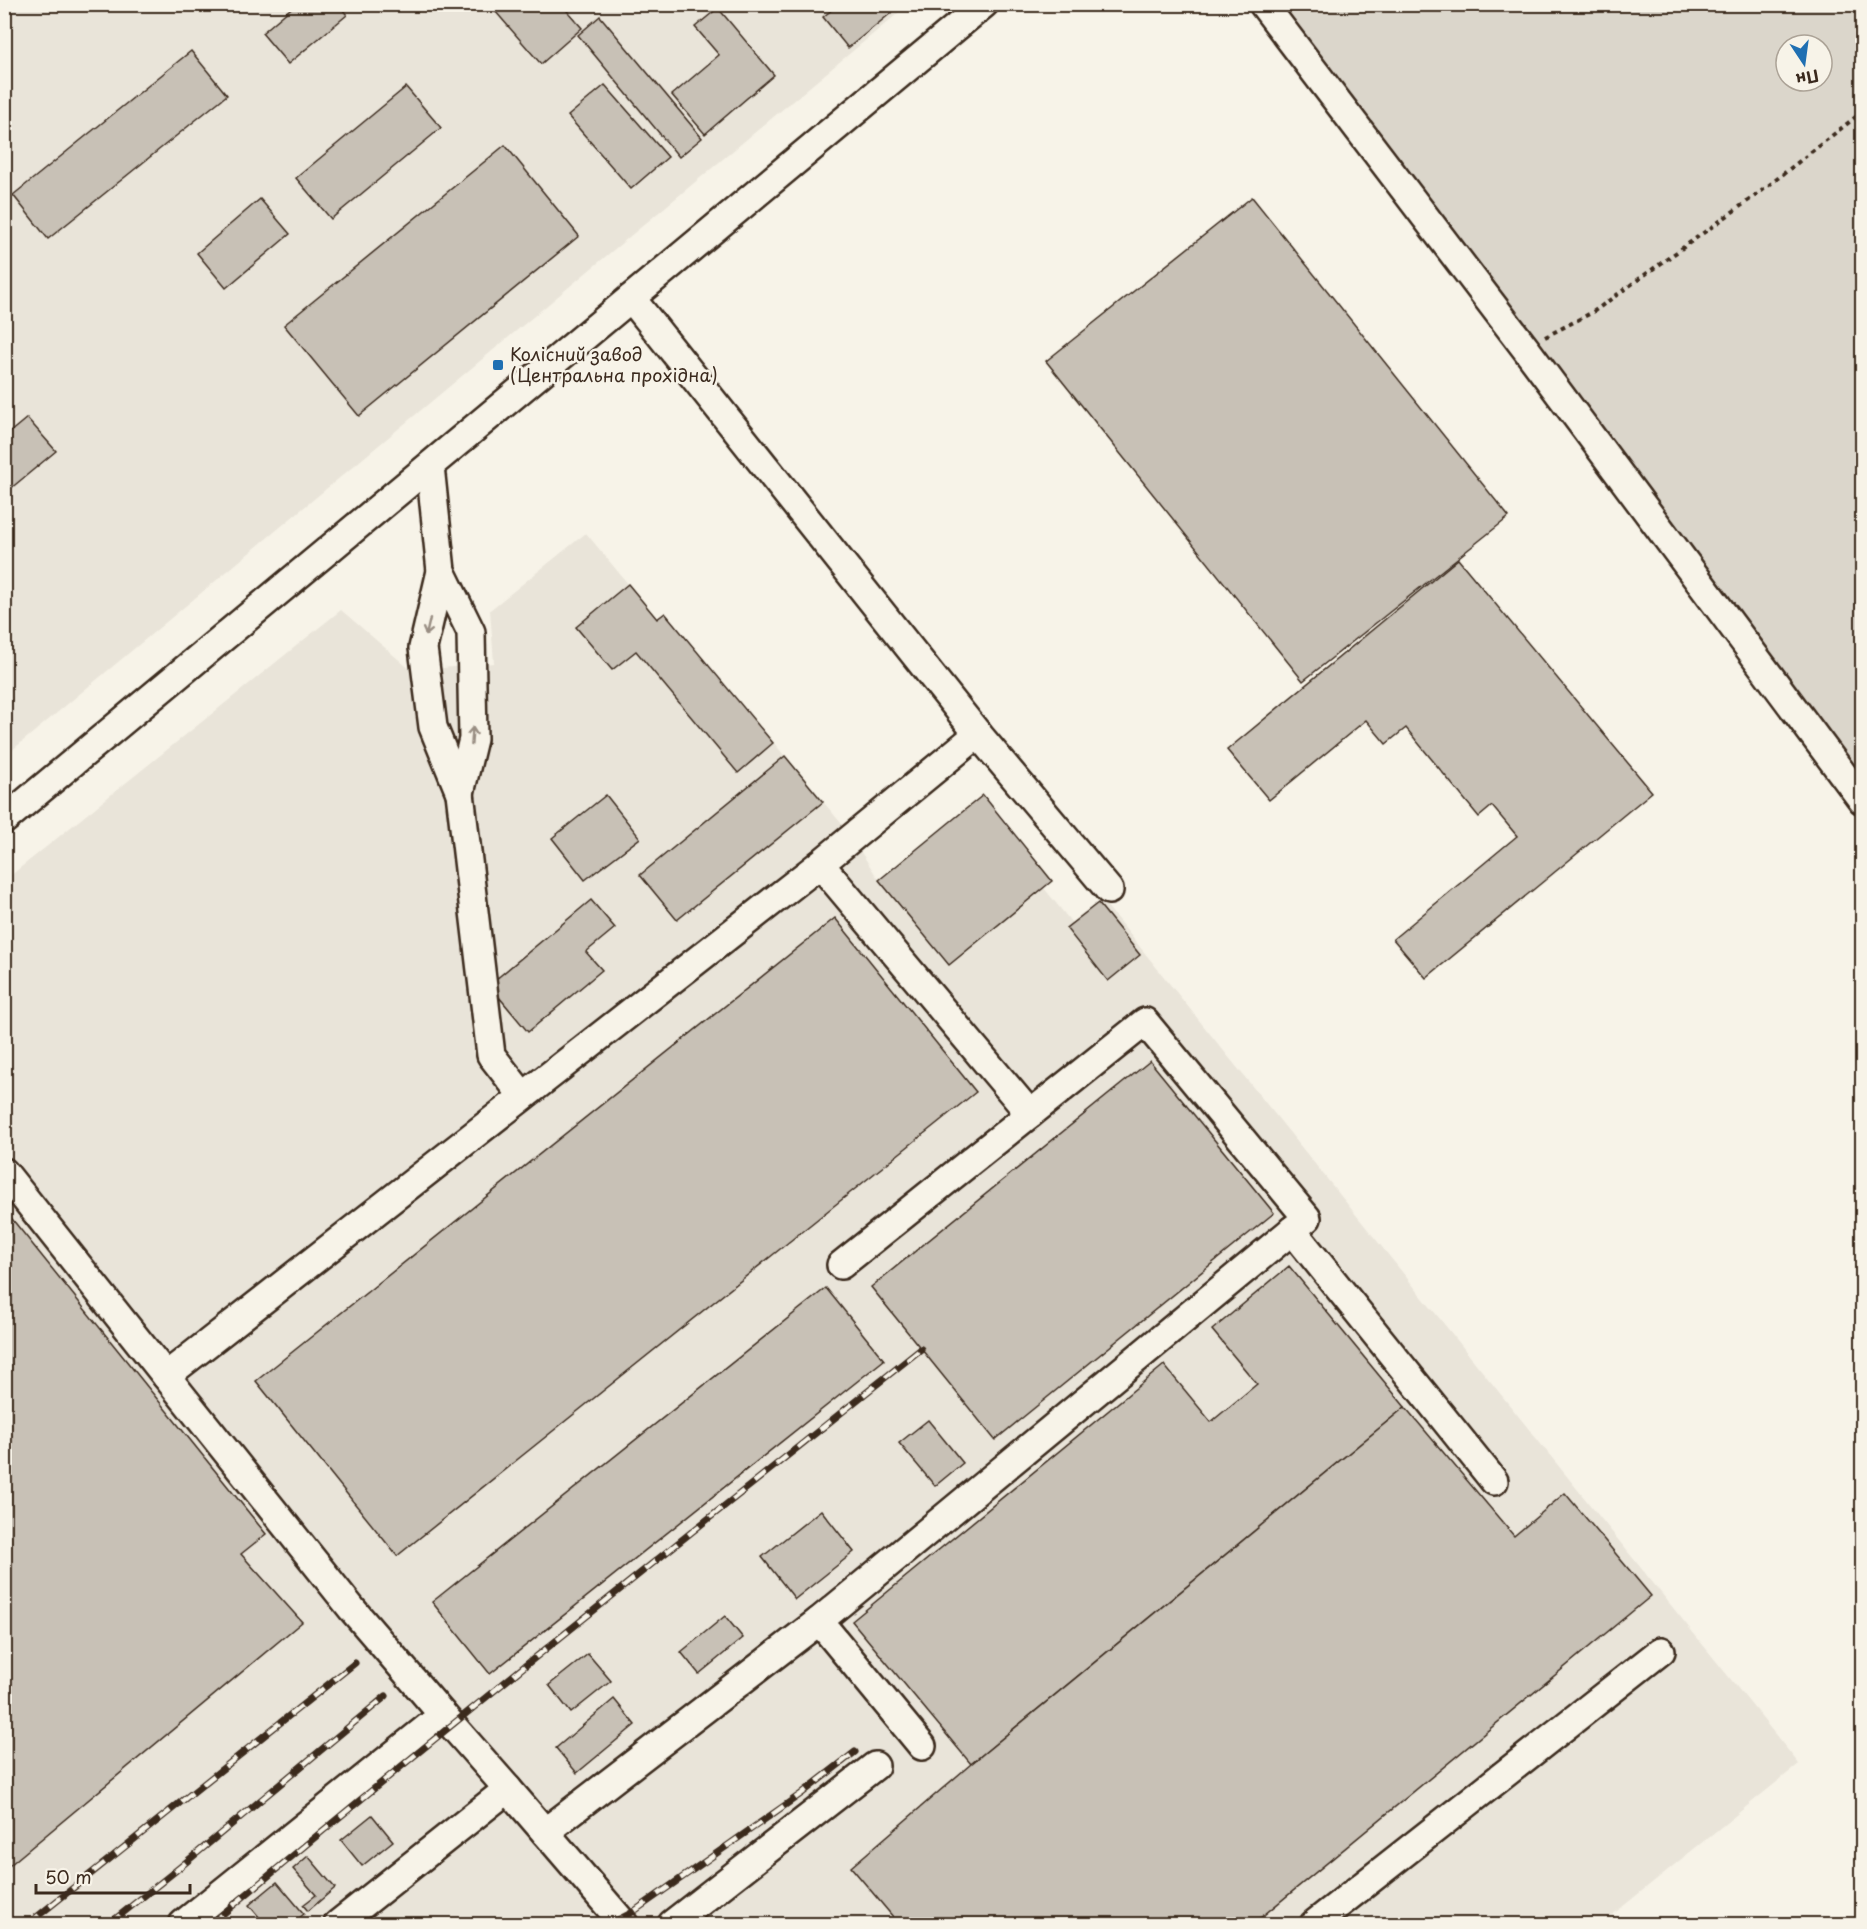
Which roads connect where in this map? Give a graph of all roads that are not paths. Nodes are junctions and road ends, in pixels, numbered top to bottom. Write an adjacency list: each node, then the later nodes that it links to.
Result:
1 (984, 4): 3 (street)
2 (1263, 4): 8 (street)
3 (631, 298): 4 (street); 6 (street)
4 (430, 466): 5 (street); 9 (street)
5 (441, 571): 7 (street, one-way to 7); 7 (street, one-way to 5)
6 (978, 734): 10 (street); 11 (street)
7 (460, 793): 12 (street)
8 (1863, 800)
9 (4, 820)
10 (820, 864): 12 (street); 13 (street)
11 (1109, 890)
12 (523, 1096): 17 (street)
13 (1030, 1114): 15 (street); 16 (street)
14 (4, 1172): 17 (street)
15 (1292, 1230): 18 (street); 19 (street)
16 (841, 1265)
17 (166, 1376): 21 (street)
18 (1494, 1482)
19 (819, 1621): 22 (street); 25 (street)
20 (1661, 1651): 30 (street)
21 (443, 1715): 24 (street); 26 (street)
22 (922, 1746)
23 (875, 1766): 29 (street)
24 (508, 1789): 25 (street); 27 (street)
25 (545, 1832): 28 (street)
26 (183, 1924)
27 (338, 1924)
28 (624, 1924)
29 (672, 1924)
30 (1314, 1924)

